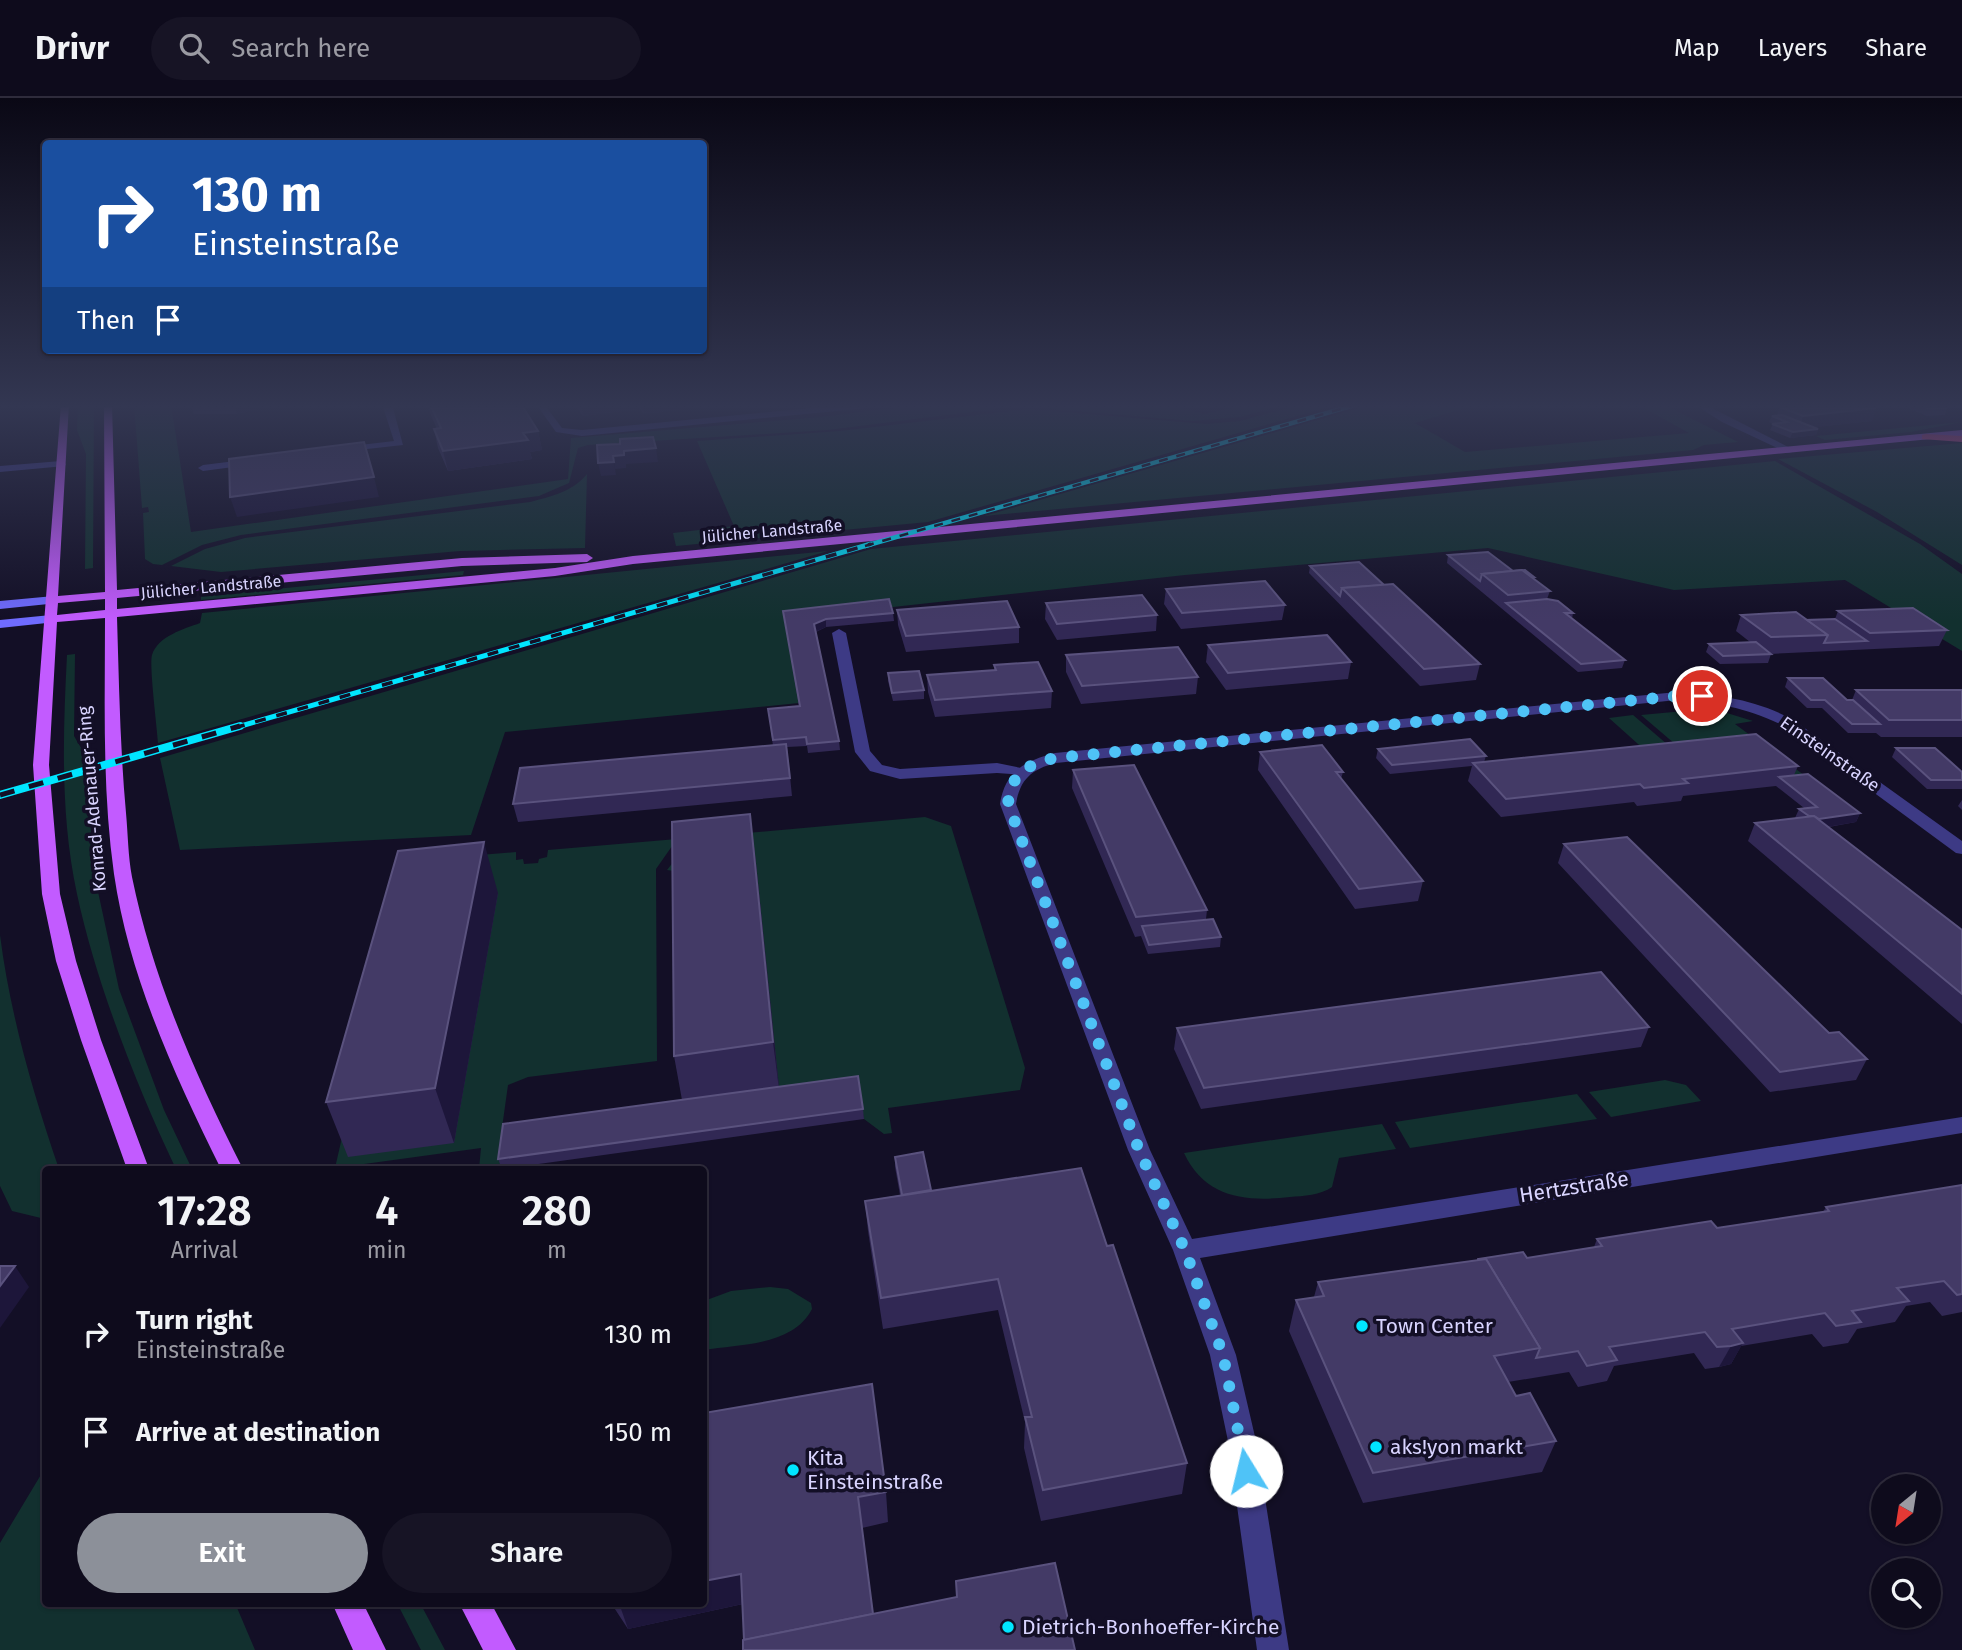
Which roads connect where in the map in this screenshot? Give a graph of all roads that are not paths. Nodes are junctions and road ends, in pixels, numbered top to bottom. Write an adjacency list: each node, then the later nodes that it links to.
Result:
1 (60, 476): 6 (main road)
2 (109, 476): 5 (main road, Konrad-Adenauer-Ring)
3 (1521, 476): 4 (main road, Jülicher Landstraße)
4 (633, 560): 5 (main road, Jülicher Landstraße); 8 (main road, Jülicher Landstraße)
5 (111, 594): 6 (main road, Jülicher Landstraße); 8 (main road, Konrad-Adenauer-Ring)
6 (54, 600): 7 (main road, Jülicher Landstraße); 9 (main road)
7 (0, 605)
8 (111, 614): 9 (main road, Jülicher Landstraße); 16 (main road, Konrad-Adenauer-Ring)
9 (51, 619): 10 (main road, Jülicher Landstraße); 15 (main road)
10 (0, 624)
11 (839, 633): 12 (street)
12 (1020, 772): 13 (street, Einsteinstraße); 17 (street)
13 (1962, 849)
14 (1962, 1125): 17 (street, Hertzstraße)
15 (137, 1166)
16 (230, 1166)
17 (1185, 1250): 22 (street)
18 (348, 1607): 20 (main road)
19 (476, 1607): 21 (main road)
20 (370, 1650)
21 (500, 1650)
22 (1273, 1650)

